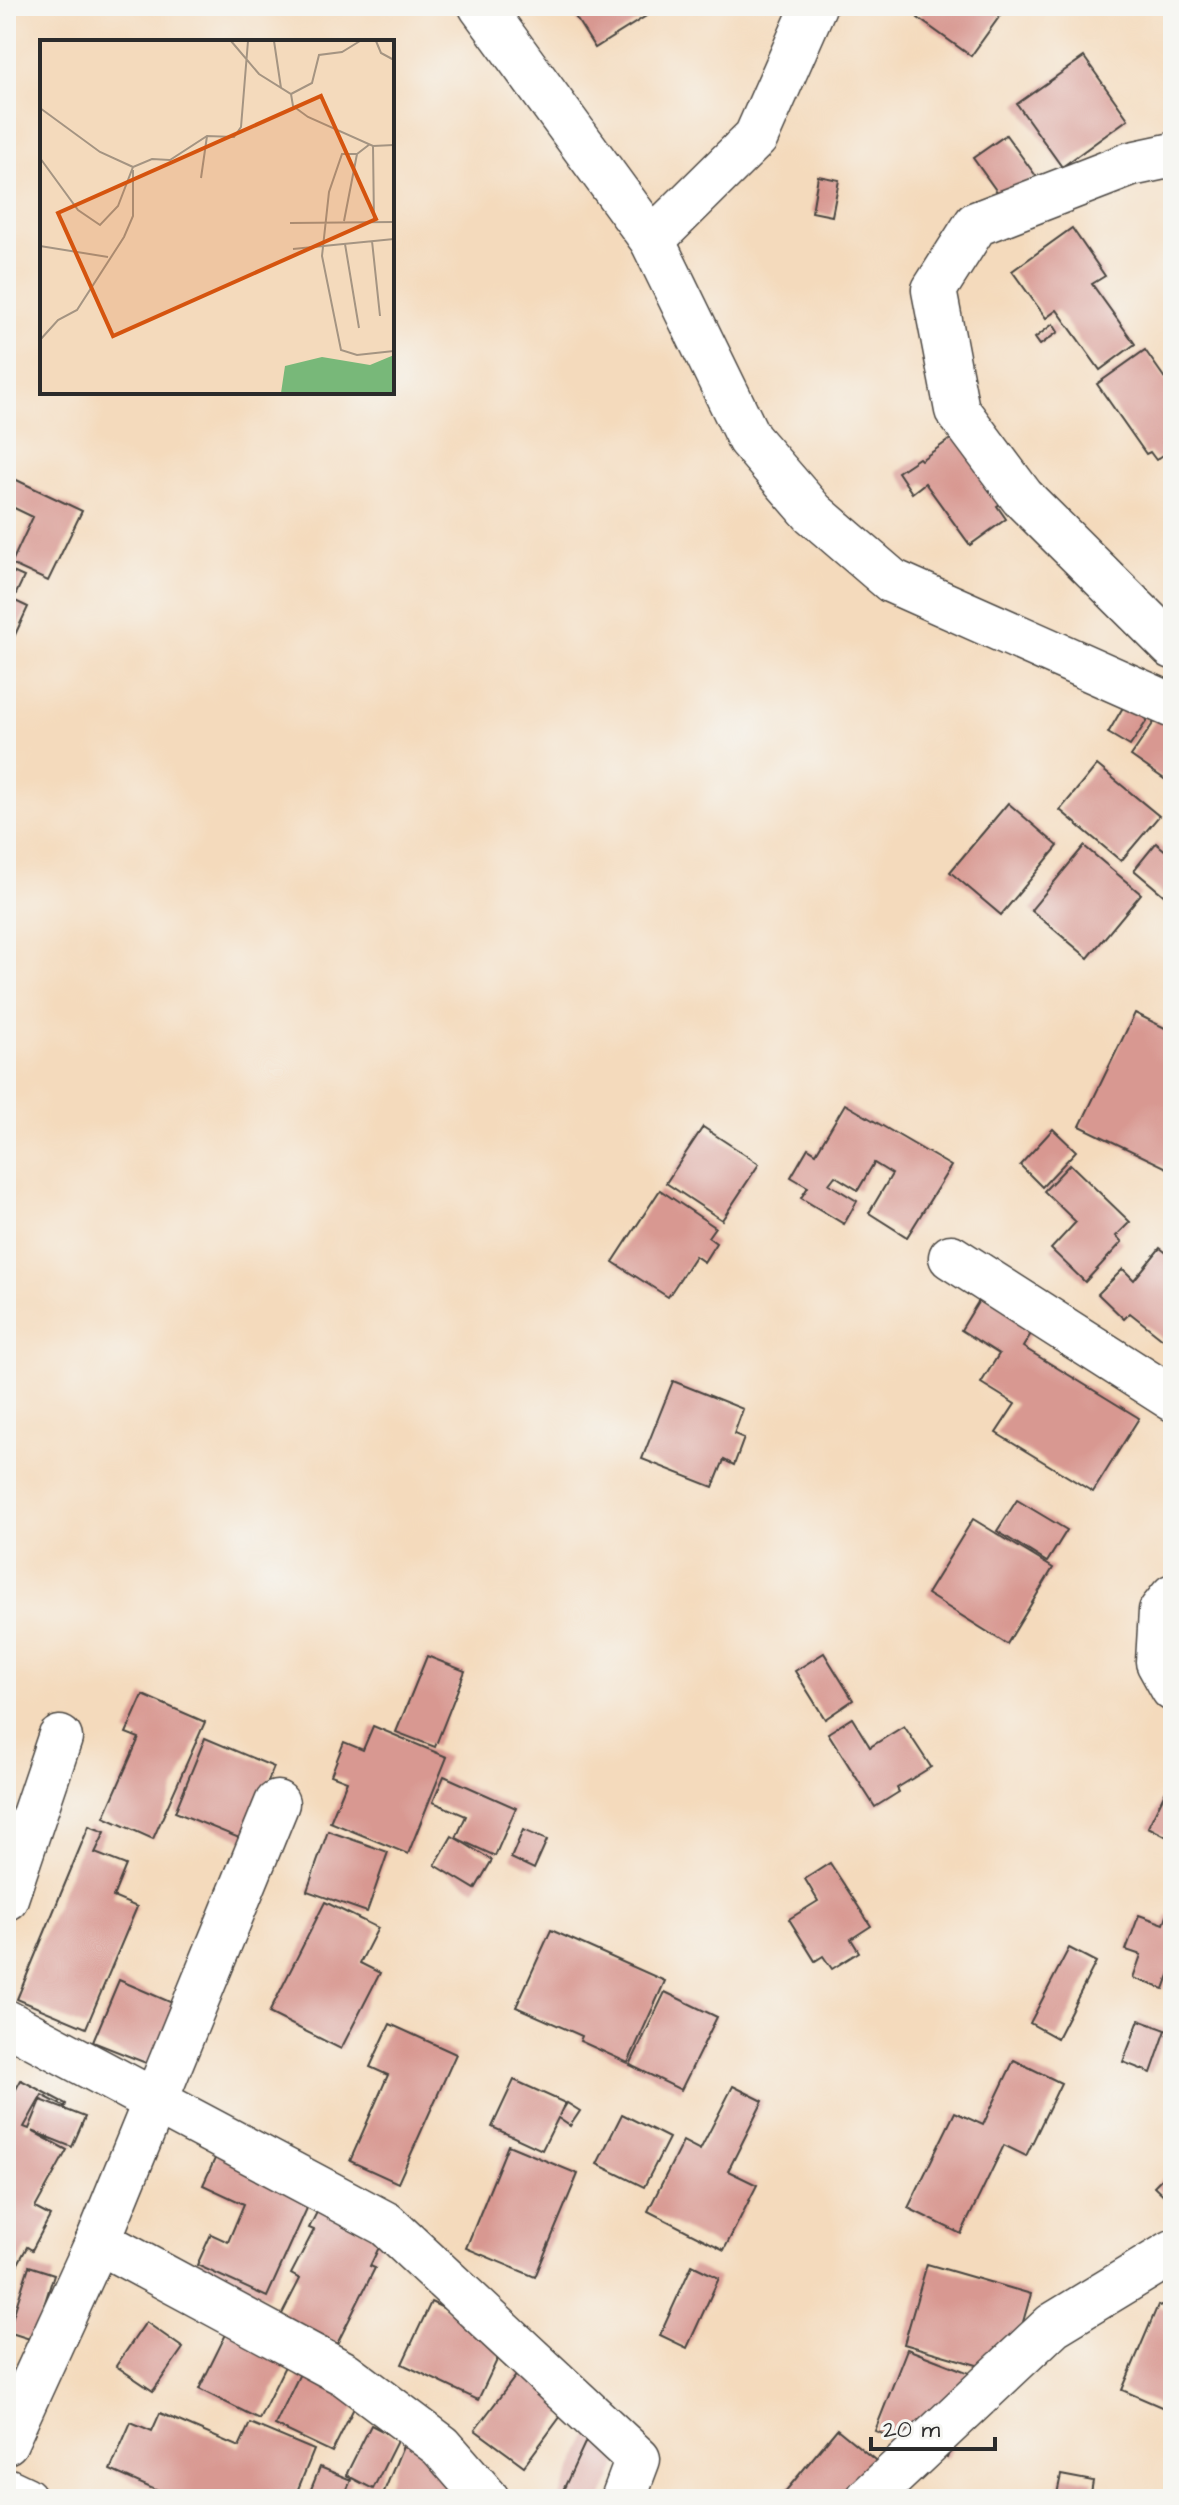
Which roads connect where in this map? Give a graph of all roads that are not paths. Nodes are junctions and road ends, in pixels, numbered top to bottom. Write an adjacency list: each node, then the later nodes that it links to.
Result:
1 (481, 6): 4 (street)
2 (814, 6): 4 (street)
3 (1173, 155): 5 (street)
4 (652, 240): 6 (street)
5 (1173, 647)
6 (1173, 706)
7 (951, 1257): 8 (street)
8 (1173, 1399)
9 (1173, 1596): 10 (street)
10 (1173, 1689)
11 (60, 1738): 13 (street)
12 (277, 1803): 15 (street)
13 (6, 1898)
14 (6, 2022): 15 (street)
15 (155, 2102): 16 (street); 22 (street)
16 (98, 2241): 18 (street); 21 (street)
17 (1173, 2252): 23 (street)
18 (6, 2442)
19 (6, 2490): 20 (street)
20 (25, 2499)
21 (487, 2499)
22 (623, 2499)
23 (868, 2499)

